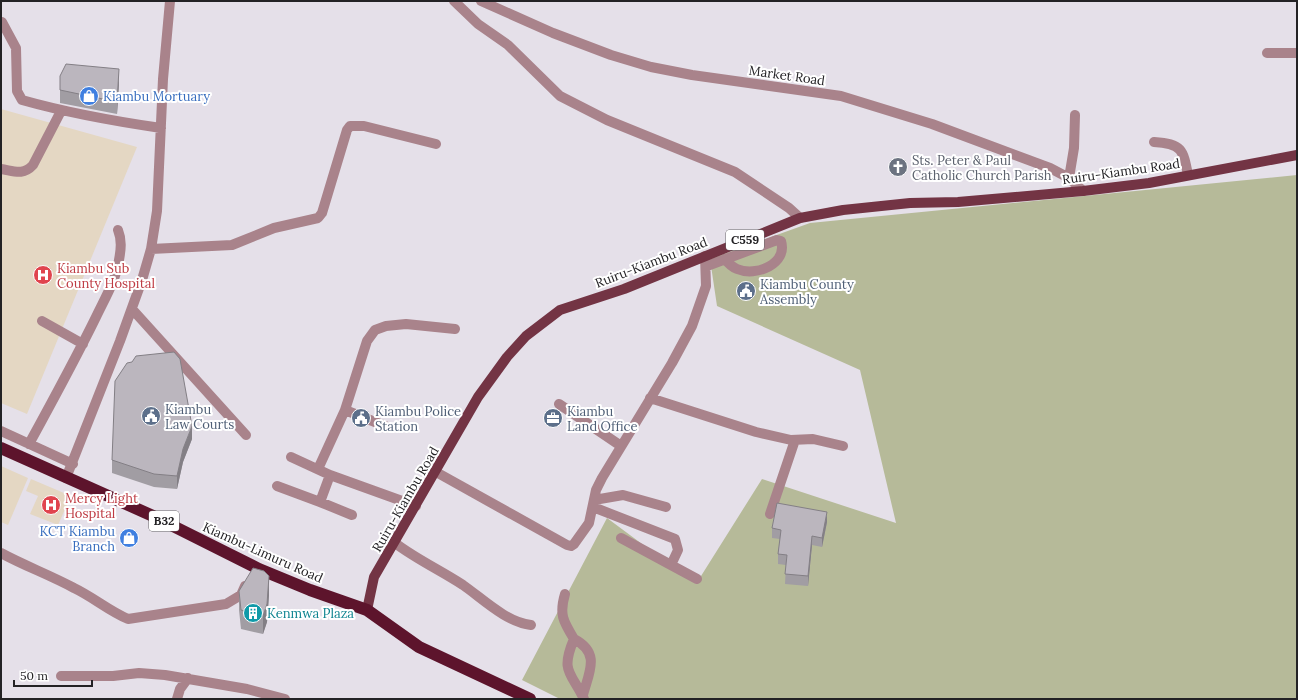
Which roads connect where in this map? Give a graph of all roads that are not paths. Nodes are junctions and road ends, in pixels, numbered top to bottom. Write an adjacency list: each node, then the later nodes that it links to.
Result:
1 (170, 1): 9 (street)
2 (454, 1): 17 (street)
3 (481, 1): 15 (street, Market Road)
4 (2, 22): 7 (street)
5 (1267, 53): 6 (street)
6 (1297, 53)
7 (61, 111): 9 (street); 13 (street)
8 (1076, 115): 15 (street)
9 (161, 128): 19 (street)
10 (1154, 142): 14 (street)
11 (436, 144): 19 (street)
12 (1297, 155): 14 (main road, Ruiru-Kiambu Road / C559)
13 (1, 169)
14 (1188, 175): 16 (main road, Ruiru-Kiambu Road / C559)
15 (1069, 178): 16 (street, Market Road)
16 (1083, 191): 17 (main road, Ruiru-Kiambu Road / C559)
17 (800, 218): 21 (main road, Ruiru-Kiambu Road / C559)
18 (118, 230): 25 (street)
19 (151, 249): 22 (street)
20 (725, 259): 20 (street); 21 (street)
21 (706, 261): 26 (street); 40 (main road, Ruiru-Kiambu Road / C559)
22 (132, 309): 31 (street); 38 (street)
23 (42, 321): 25 (street)
24 (455, 329): 28 (street)
25 (83, 344): 33 (street)
26 (650, 398): 32 (street); 34 (street)
27 (559, 404): 34 (street)
28 (345, 410): 29 (street); 39 (street)
29 (385, 426)
30 (1, 431): 33 (street)
31 (246, 435)
32 (795, 440): 35 (street); 48 (street)
33 (29, 444): 38 (street)
34 (621, 446): 45 (street)
35 (843, 446)
36 (1, 448): 42 (highway, Kiambu-Limuru Road / B32)
37 (291, 457): 39 (street)
38 (72, 464): 42 (street)
39 (318, 468): 41 (street)
40 (436, 472): 45 (street); 46 (main road, Ruiru-Kiambu Road / C559)
41 (330, 475): 44 (street); 46 (street)
42 (66, 478): 54 (highway, Kiambu-Limuru Road / B32)
43 (277, 486): 44 (street)
44 (320, 502): 49 (street)
45 (594, 504): 47 (street); 53 (street)
46 (416, 506): 51 (main road, Ruiru-Kiambu Road / C559)
47 (666, 507)
48 (770, 514)
49 (352, 515)
50 (620, 538): 53 (street)
51 (395, 543): 57 (main road, Ruiru-Kiambu Road / C559); 58 (street)
52 (1, 553): 54 (street)
53 (671, 566): 55 (street)
54 (254, 575): 57 (highway, Kiambu-Limuru Road / B32)
55 (697, 579)
56 (564, 594): 59 (street)
57 (367, 610): 65 (highway, Kiambu-Limuru Road / B32)
58 (532, 625)
59 (574, 639): 62 (street); 62 (street)
60 (61, 676): 61 (street)
61 (188, 678): 63 (street); 64 (street)
62 (583, 697)
63 (177, 699)
64 (285, 699)
65 (530, 699)

